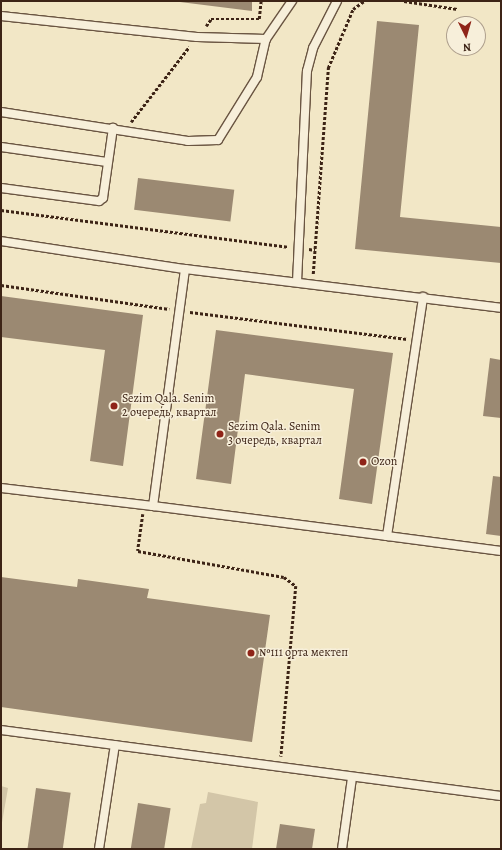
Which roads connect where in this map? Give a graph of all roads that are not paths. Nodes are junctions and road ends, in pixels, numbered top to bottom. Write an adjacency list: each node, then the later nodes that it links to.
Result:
1 (292, 1): 4 (lane)
2 (336, 1): 12 (lane)
3 (1, 16): 4 (lane)
4 (266, 39): 6 (lane)
5 (1, 112): 6 (lane)
6 (113, 128): 8 (lane)
7 (1, 148): 8 (lane)
8 (107, 162): 9 (lane)
9 (1, 188)
10 (1, 241): 11 (lane)
11 (185, 269): 12 (lane); 16 (lane)
12 (297, 282): 13 (lane)
13 (423, 297): 14 (lane); 17 (lane)
14 (501, 308)
15 (1, 488): 16 (lane)
16 (153, 506): 17 (lane)
17 (388, 536): 18 (lane)
18 (501, 551)
19 (1, 730): 20 (lane)
20 (115, 745): 21 (lane); 23 (lane)
21 (352, 778): 22 (lane); 24 (lane)
22 (501, 796)
23 (99, 849)
24 (342, 849)

